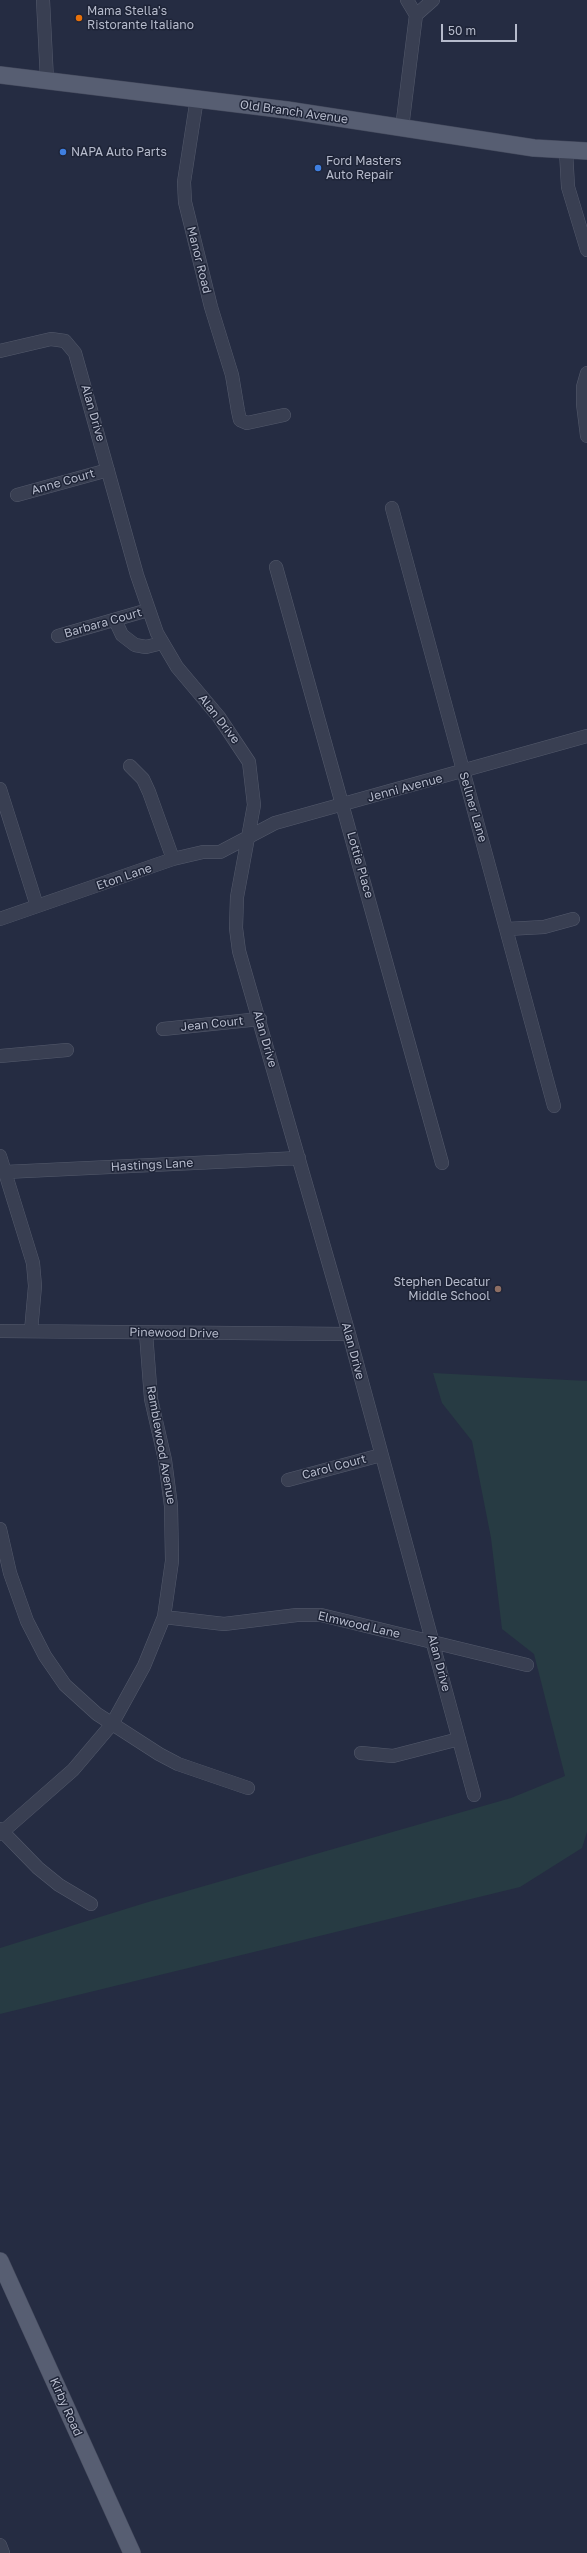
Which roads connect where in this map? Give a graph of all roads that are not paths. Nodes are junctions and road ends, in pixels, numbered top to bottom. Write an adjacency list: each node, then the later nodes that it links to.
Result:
1 (43, 0): 6 (street)
2 (407, 0): 4 (street)
3 (433, 0): 4 (street)
4 (416, 15): 8 (street)
5 (0, 75): 6 (main road, Old Branch Avenue)
6 (47, 80): 7 (main road, Old Branch Avenue)
7 (197, 98): 8 (main road, Old Branch Avenue); 14 (street, Manor Road)
8 (402, 128): 9 (main road, Old Branch Avenue)
9 (566, 151): 10 (main road, Old Branch Avenue); 11 (street)
10 (587, 151)
11 (587, 250)
12 (0, 351): 16 (street, Alan Drive)
13 (587, 373): 15 (street)
14 (284, 415)
15 (587, 436)
16 (108, 470): 17 (street, Anne Court); 20 (street, Alan Drive)
17 (17, 495)
18 (392, 508): 26 (street, Sellner Lane)
19 (276, 567): 28 (street, Lottie Place)
20 (148, 610): 21 (street, Barbara Court); 23 (street, Alan Drive)
21 (115, 620): 22 (street, Barbara Court); 23 (street)
22 (58, 636)
23 (162, 643): 29 (street, Alan Drive)
24 (587, 736): 26 (street, Jenni Avenue)
25 (130, 766): 30 (street)
26 (463, 772): 28 (street, Jenni Avenue); 34 (street, Sellner Lane)
27 (0, 789): 31 (street)
28 (343, 804): 29 (street, Jenni Avenue); 42 (street, Lottie Place)
29 (247, 836): 30 (street, Eton Lane); 35 (street, Alan Drive)
30 (174, 859): 31 (street, Eton Lane)
31 (37, 906): 32 (street, Eton Lane)
32 (0, 919)
33 (573, 919): 34 (street)
34 (507, 929): 39 (street, Sellner Lane)
35 (260, 1018): 36 (street, Jean Court); 41 (street, Alan Drive)
36 (163, 1029)
37 (66, 1050): 38 (street)
38 (0, 1056)
39 (554, 1106)
40 (0, 1156): 43 (street)
41 (299, 1158): 43 (street, Hastings Lane); 47 (street, Alan Drive)
42 (442, 1163)
43 (6, 1172): 45 (street)
44 (0, 1331): 45 (street, Pinewood Drive)
45 (31, 1331): 46 (street, Pinewood Drive)
46 (146, 1333): 47 (street, Pinewood Drive); 51 (street, Ramblewood Avenue)
47 (349, 1334): 48 (street, Alan Drive)
48 (381, 1455): 49 (street, Carol Court); 52 (street, Alan Drive)
49 (288, 1480)
50 (0, 1529): 54 (street)
51 (164, 1617): 52 (street, Elmwood Lane); 54 (street, Ramblewood Avenue)
52 (433, 1644): 53 (street, Elmwood Lane); 55 (street, Alan Drive)
53 (527, 1665)
54 (112, 1724): 57 (street); 59 (street, Ramblewood Avenue)
55 (459, 1739): 56 (street); 58 (street, Alan Drive)
56 (361, 1753)
57 (248, 1788)
58 (474, 1795)
59 (1, 1832): 60 (street)
60 (91, 1904)
61 (0, 2261): 64 (main road, Kirby Road)
62 (0, 2545): 63 (street)
63 (3, 2553)
64 (132, 2553)

